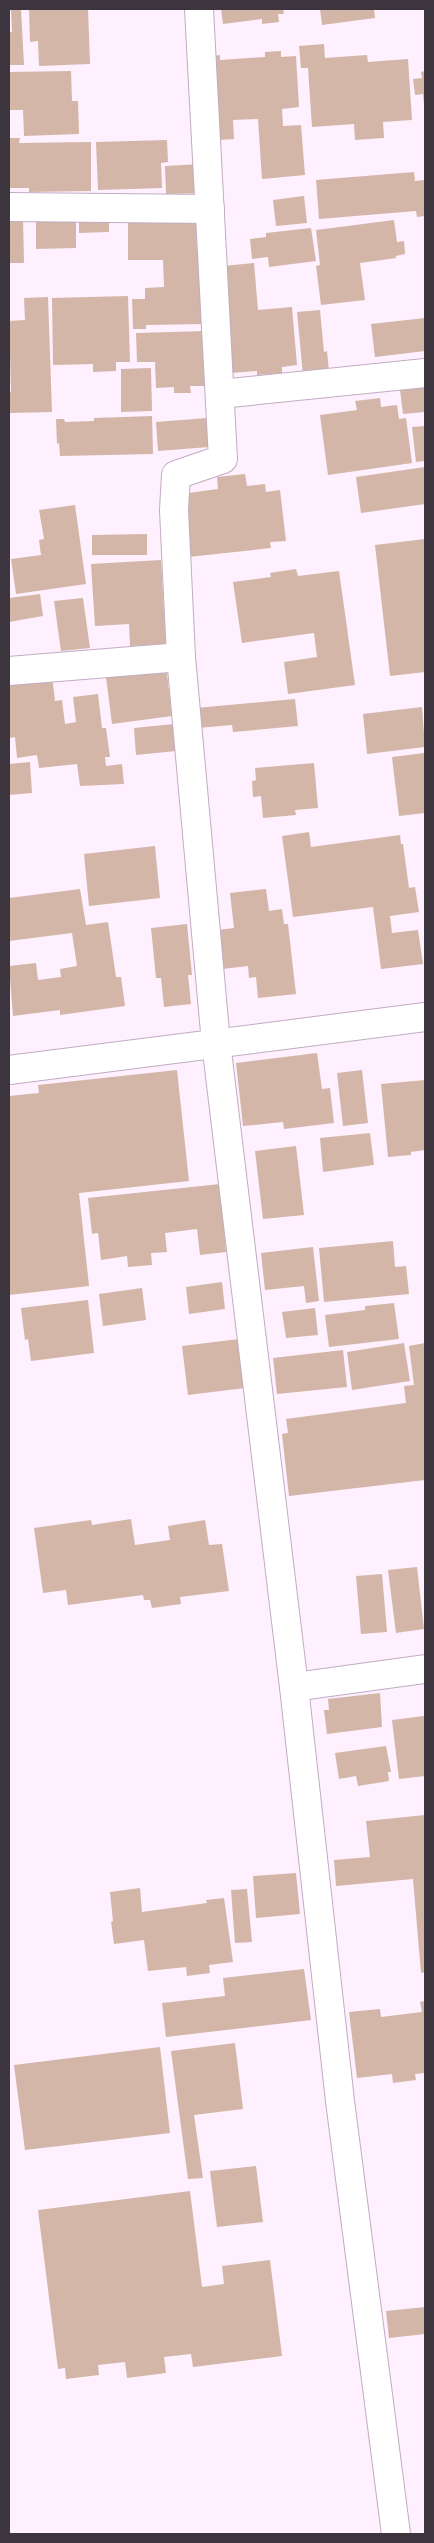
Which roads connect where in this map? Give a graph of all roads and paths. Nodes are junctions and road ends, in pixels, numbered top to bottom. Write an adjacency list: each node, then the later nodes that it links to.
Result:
1 (199, 9): 3 (street)
2 (9, 207): 3 (street)
3 (210, 209): 5 (street)
4 (425, 373): 5 (street)
5 (220, 394): 6 (street)
6 (181, 657): 7 (street); 9 (street)
7 (9, 672)
8 (425, 1017): 9 (street)
9 (216, 1043): 10 (street); 12 (street)
10 (9, 1070)
11 (425, 1669): 12 (street)
12 (294, 1687): 13 (street)
13 (396, 2534)

